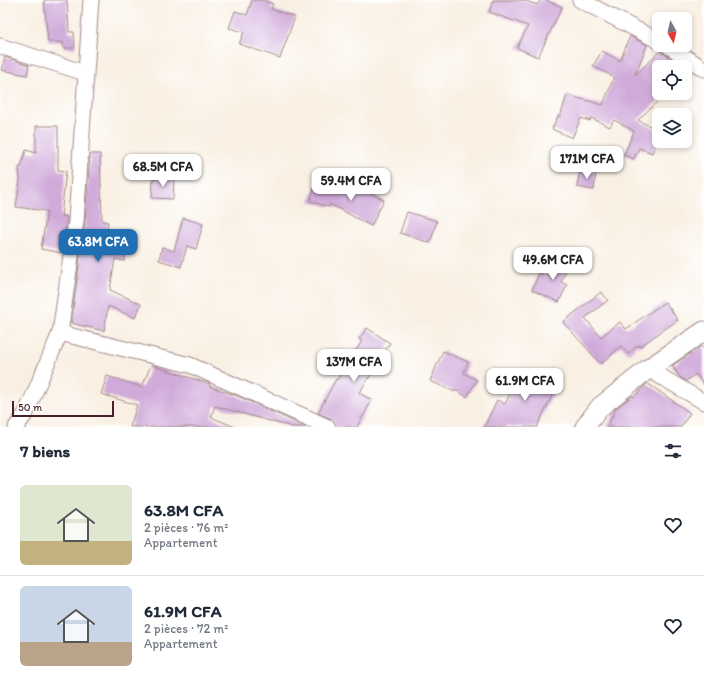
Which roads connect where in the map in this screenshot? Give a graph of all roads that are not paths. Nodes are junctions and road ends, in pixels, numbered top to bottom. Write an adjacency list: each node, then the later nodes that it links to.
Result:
1 (91, 0): 7 (street)
2 (580, 0): 3 (street)
3 (652, 37)
4 (0, 46): 7 (street)
5 (678, 52): 6 (street)
6 (704, 69)
7 (85, 73): 9 (street)
8 (704, 331): 10 (street)
9 (60, 333): 12 (street); 13 (street)
10 (648, 369): 11 (street); 14 (street)
11 (704, 402)
12 (16, 427)
13 (328, 427)
14 (585, 427)

